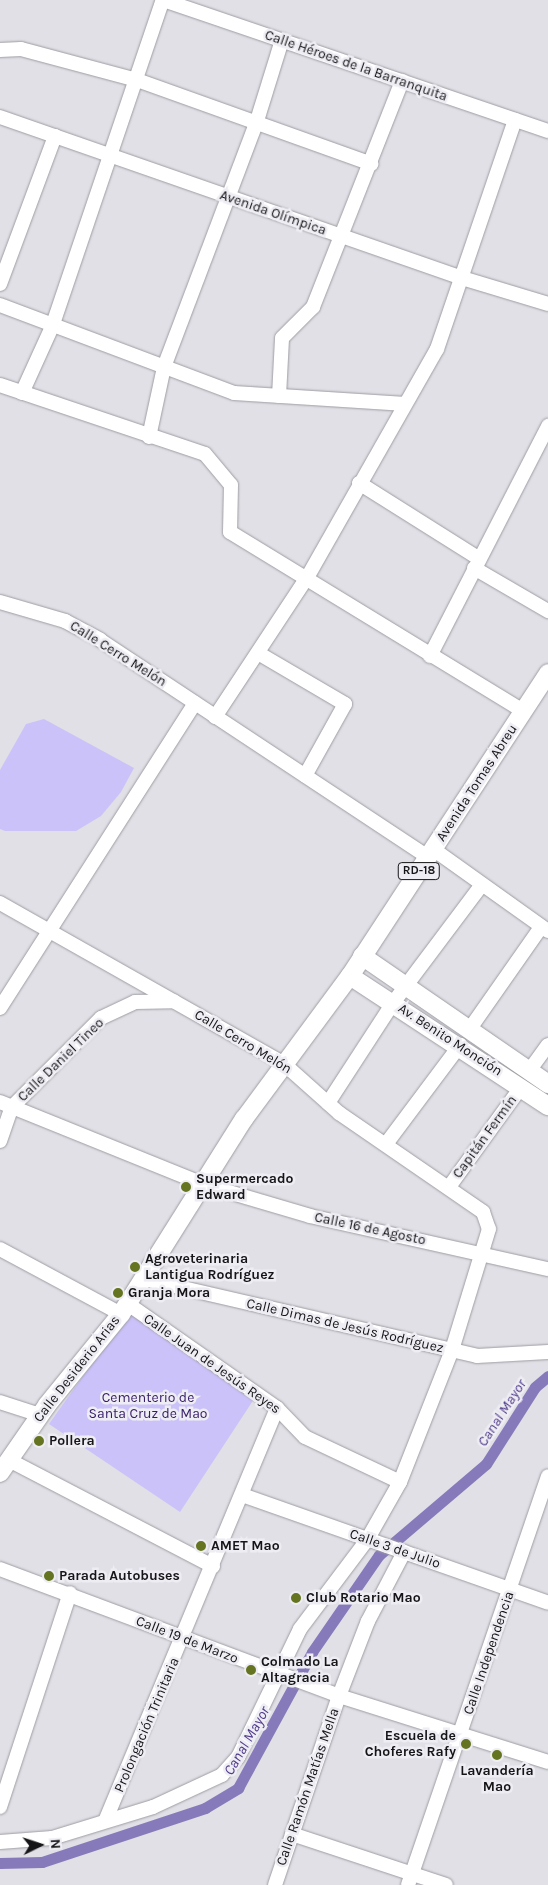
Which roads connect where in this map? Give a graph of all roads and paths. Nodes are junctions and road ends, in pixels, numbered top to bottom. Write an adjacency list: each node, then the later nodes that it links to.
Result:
1 (163, 0): 2 (street, Calle Héroes de la Barranquita); 4 (street)
2 (282, 40): 5 (street, Calle Héroes de la Barranquita); 8 (street)
3 (0, 50): 4 (street)
4 (137, 80): 8 (street); 11 (street)
5 (402, 81): 7 (street, Calle Héroes de la Barranquita); 12 (street)
6 (0, 117): 10 (street, Avenida Olímpica)
7 (515, 120): 9 (street, Calle Héroes de la Barranquita); 15 (street)
8 (256, 124): 12 (street); 13 (street)
9 (548, 131)
10 (55, 136): 11 (street, Avenida Olímpica); 16 (street)
11 (112, 156): 13 (street, Avenida Olímpica); 19 (street)
12 (371, 164): 14 (street)
13 (228, 196): 14 (street, Avenida Olímpica); 20 (street)
14 (343, 237): 15 (street, Avenida Olímpica); 23 (street)
15 (462, 278): 17 (street, Avenida Olímpica); 24 (street)
16 (0, 284)
17 (548, 304)
18 (0, 305): 19 (street)
19 (52, 327): 20 (street); 22 (street)
20 (164, 367): 23 (street); 26 (street)
21 (0, 385): 22 (street)
22 (22, 393): 26 (street)
23 (279, 396): 24 (street)
24 (402, 404): 27 (street)
25 (548, 426): 28 (street)
26 (149, 437): 29 (street)
27 (359, 484): 28 (street); 29 (street)
28 (476, 563): 31 (street); 33 (street)
29 (308, 576): 32 (street); 33 (street)
30 (0, 602): 35 (street, Calle Cerro Melón)
31 (548, 611)
32 (258, 653): 37 (street); 38 (street)
33 (430, 656): 36 (street)
34 (548, 673): 36 (main road, Avenida Tomas Abreu / RD-18)
35 (195, 702): 37 (street, Calle Cerro Melón); 43 (street)
36 (523, 711): 39 (main road, Avenida Tomas Abreu / RD-18)
37 (215, 717): 38 (street, Calle Cerro Melón)
38 (305, 776): 39 (street, Calle Cerro Melón)
39 (431, 853): 40 (street, Calle Cerro Melón); 44 (main road, Avenida Tomas Abreu / RD-18)
40 (481, 886): 42 (street, Calle Cerro Melón); 46 (street)
41 (0, 904): 43 (street, Calle Cerro Melón)
42 (544, 929): 50 (street)
43 (52, 931): 47 (street, Calle Cerro Melón); 49 (street)
44 (362, 956): 45 (main road, Avenida Tomas Abreu / RD-18); 46 (main road, Av. Benito Monción)
45 (350, 976): 48 (main road, Av. Benito Monción); 52 (main road, Avenida Tomas Abreu / RD-18)
46 (404, 988): 48 (street); 50 (main road, Av. Benito Monción)
47 (174, 1001): 52 (street, Calle Cerro Melón); 56 (street, Calle Daniel Tineo)
48 (393, 1004): 50 (main road, Av. Benito Monción); 57 (street)
49 (0, 1008)
50 (464, 1038): 53 (main road, Av. Benito Monción); 55 (main road, Av. Benito Monción); 60 (street)
51 (548, 1045): 53 (street)
52 (284, 1064): 57 (street, Calle Cerro Melón); 61 (main road, Calle Desiderio Arias)
53 (529, 1071): 54 (main road, Av. Benito Monción)
54 (548, 1084)
55 (521, 1087): 58 (main road, Av. Benito Monción); 62 (street, Capitán Fermín)
56 (6, 1104): 59 (street, Calle Daniel Tineo); 61 (street, Calle 16 de Agosto)
57 (328, 1104): 60 (street, Calle Cerro Melón)
58 (548, 1106)
59 (0, 1141)
60 (386, 1144): 62 (street, Calle Cerro Melón)
61 (205, 1185): 64 (street, Calle 16 de Agosto); 66 (main road, Calle Desiderio Arias)
62 (449, 1188): 64 (street, Calle Cerro Melón)
63 (0, 1249): 67 (street, Calle Juan de Jesús Reyes)
64 (484, 1254): 65 (street, Calle 16 de Agosto); 68 (street)
65 (548, 1269)
66 (144, 1279): 67 (main road, Calle Desiderio Arias); 68 (street, Calle Dimas de Jesús Rodríguez)
67 (125, 1309): 71 (street, Calle Juan de Jesús Reyes); 72 (main road, Calle Desiderio Arias)
68 (452, 1350): 69 (street, Calle Dimas de Jesús Rodríguez); 75 (street)
69 (548, 1352)
70 (0, 1402): 72 (street)
71 (277, 1408): 75 (street, Calle Juan de Jesús Reyes); 76 (street, Prolongación Trinitaria)
72 (40, 1415): 73 (main road, Calle Desiderio Arias)
73 (4, 1467): 79 (street)
74 (548, 1476): 81 (street, Calle Independencia)
75 (400, 1482): 77 (street)
76 (242, 1495): 77 (street, Calle 3 de Julio); 79 (street, Prolongación Trinitaria)
77 (372, 1542): 78 (street, Calle 3 de Julio); 85 (street)
78 (402, 1552): 81 (street, Calle 3 de Julio); 86 (street, Calle Ramón Matías Mella)
79 (213, 1566): 84 (street, Prolongación Trinitaria)
80 (0, 1569): 82 (street, Calle 19 de Marzo)
81 (511, 1589): 83 (street, Calle 3 de Julio); 87 (street, Calle Independencia)
82 (70, 1593): 84 (street, Calle 19 de Marzo); 89 (street)
83 (548, 1602)
84 (183, 1640): 85 (street, Calle 19 de Marzo); 90 (street, Prolongación Trinitaria)
85 (285, 1677): 86 (street, Calle 19 de Marzo); 90 (street)
86 (339, 1696): 87 (street, Calle 19 de Marzo); 91 (street, Calle Ramón Matías Mella)
87 (460, 1737): 88 (street, Calle 19 de Marzo); 93 (street, Calle Independencia)
88 (548, 1762)
89 (0, 1807)
90 (106, 1819): 92 (street)
91 (292, 1834): 93 (street); 94 (street, Calle Ramón Matías Mella)
92 (0, 1842)
93 (409, 1879): 95 (street)
94 (275, 1885)
95 (446, 1885)

